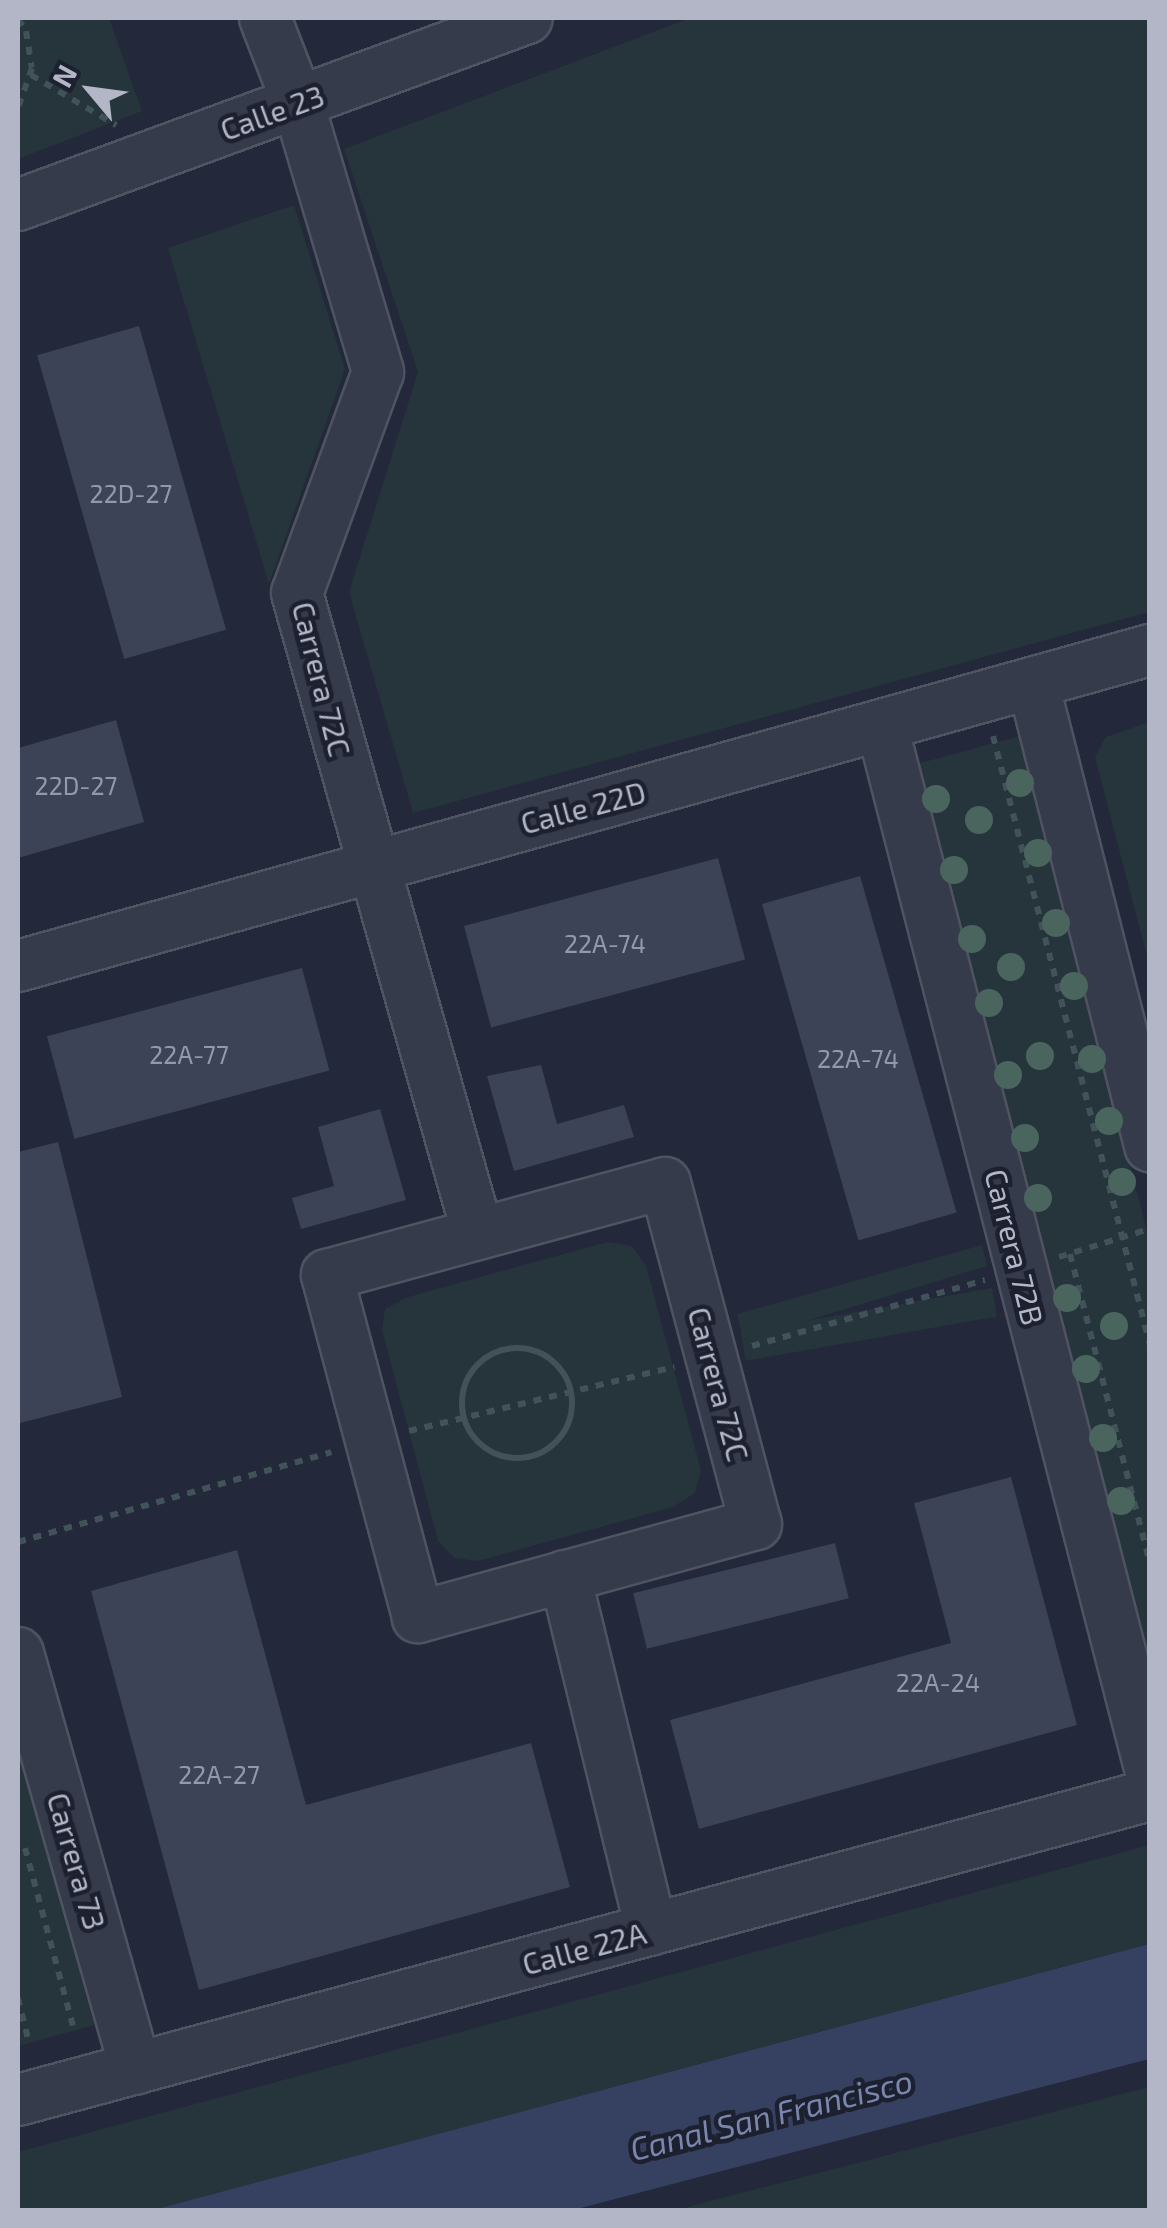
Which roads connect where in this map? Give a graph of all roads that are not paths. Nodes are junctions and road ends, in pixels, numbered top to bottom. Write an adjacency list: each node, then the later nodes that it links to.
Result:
1 (266, 18): 3 (street, Carrera 72C)
2 (527, 18): 3 (street, Calle 23)
3 (298, 103): 4 (street, Calle 23); 8 (street, Carrera 72C)
4 (18, 205)
5 (1150, 650): 6 (street, Calle 22D)
6 (1033, 683): 7 (street, Calle 22D); 10 (street)
7 (882, 726): 8 (street, Calle 22D); 14 (street, Carrera 72B)
8 (372, 866): 9 (street, Calle 22D); 11 (street, Carrera 72C)
9 (18, 966)
10 (1150, 1146)
11 (478, 1234): 12 (street, Carrera 72C); 12 (street, Carrera 72C)
12 (565, 1576): 16 (street)
13 (18, 1654): 17 (street, Carrera 73)
14 (1150, 1768)
15 (1150, 1795): 16 (street, Calle 22A)
16 (651, 1930): 17 (street, Calle 22A)
17 (136, 2069): 18 (street, Calle 22A)
18 (18, 2100)

